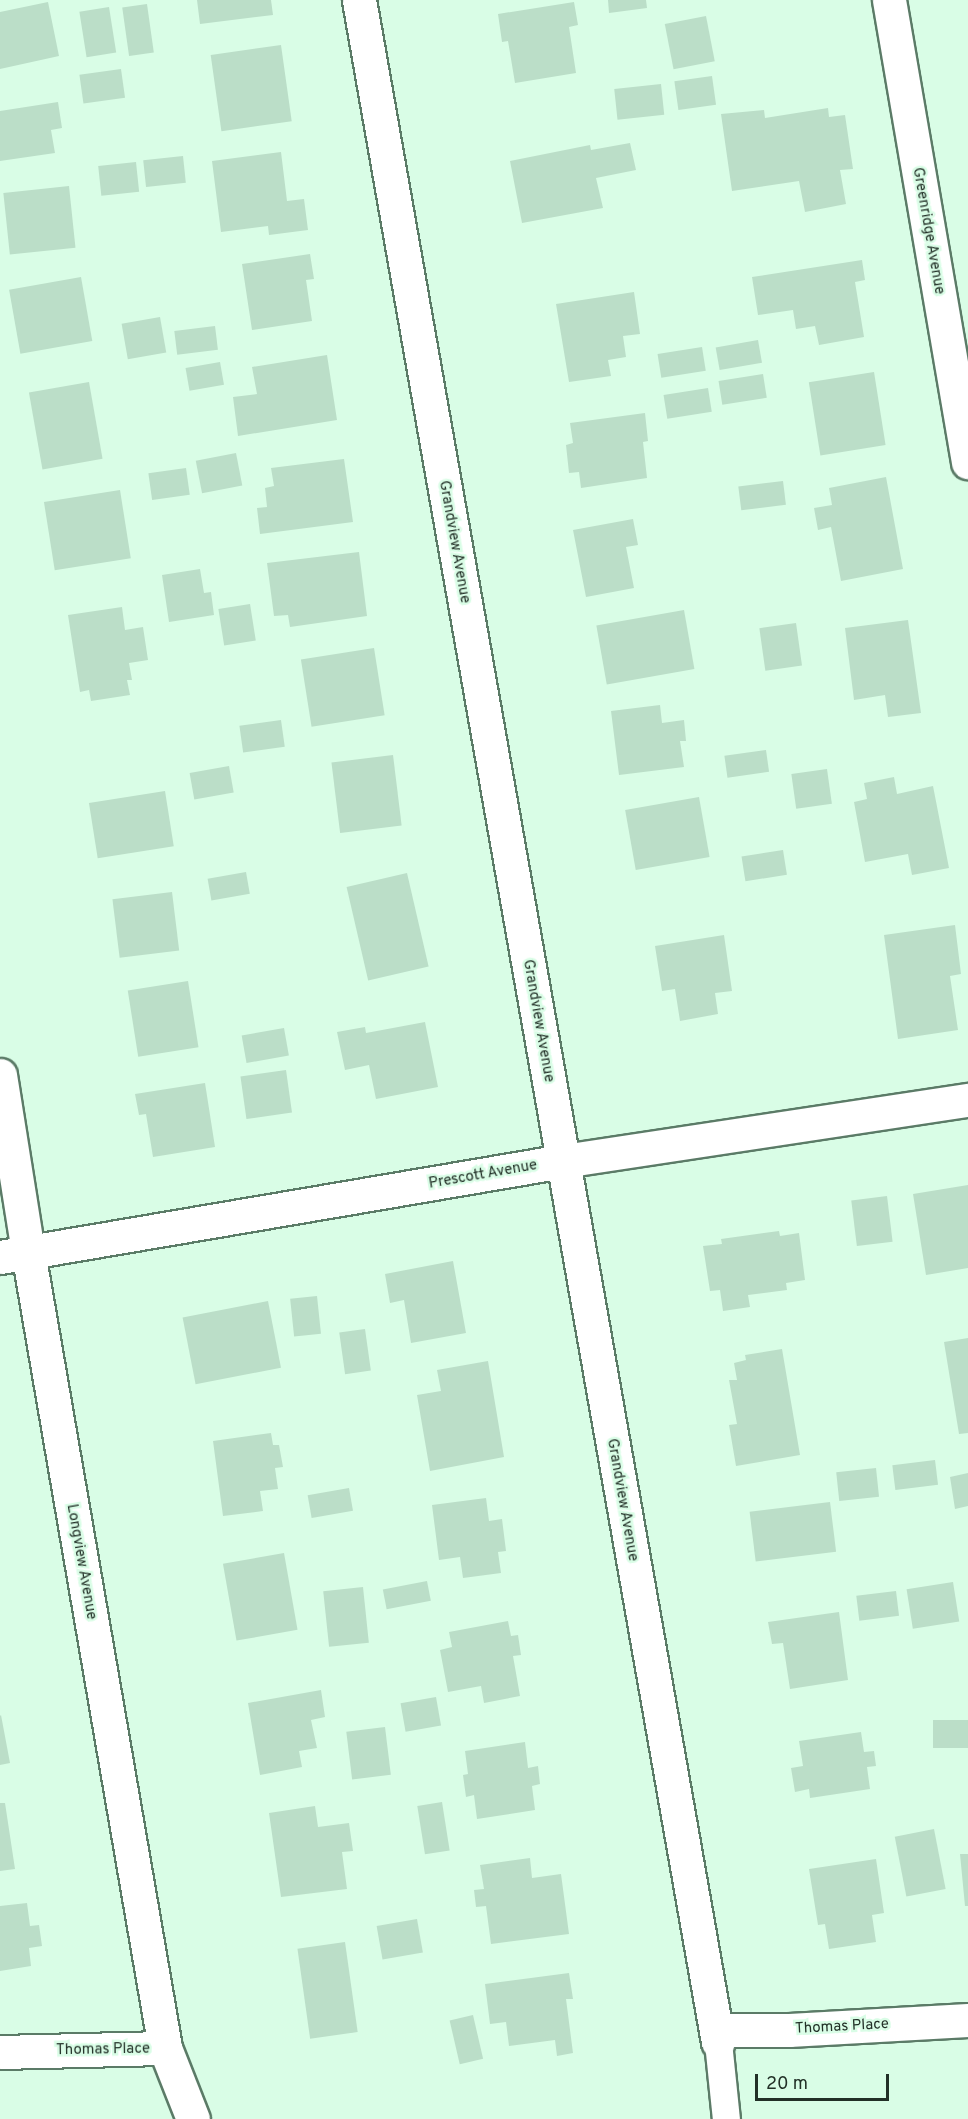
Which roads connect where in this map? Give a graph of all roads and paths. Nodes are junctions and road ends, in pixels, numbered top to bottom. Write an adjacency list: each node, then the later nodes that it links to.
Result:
1 (359, 0): 6 (street, Grandview Avenue)
2 (889, 0): 3 (street, Greenridge Avenue)
3 (968, 462)
4 (0, 1075): 7 (street, Longview Avenue)
5 (968, 1100): 6 (street, Prescott Avenue)
6 (563, 1161): 7 (street, Prescott Avenue); 9 (street, Grandview Avenue)
7 (14, 1255): 10 (street, Longview Avenue)
8 (968, 2020): 9 (street, Thomas Place)
9 (717, 2036): 13 (lane)
10 (165, 2048): 11 (street, Thomas Place); 12 (street, Thomas Place)
11 (0, 2052)
12 (193, 2119)
13 (726, 2119)

